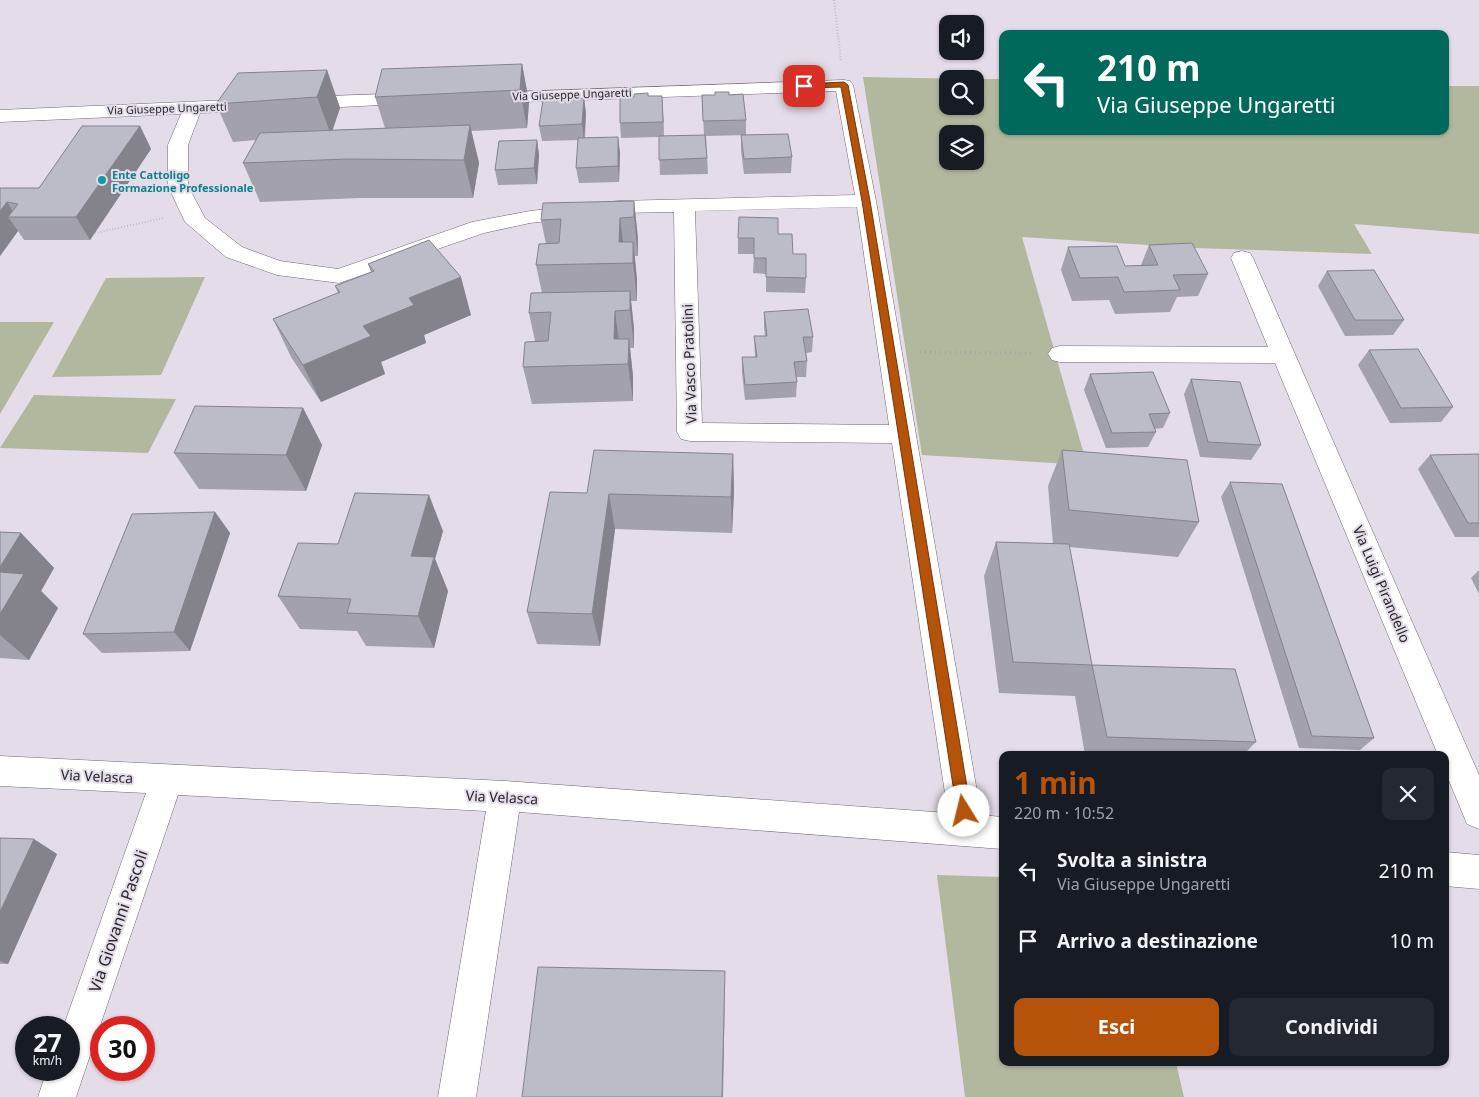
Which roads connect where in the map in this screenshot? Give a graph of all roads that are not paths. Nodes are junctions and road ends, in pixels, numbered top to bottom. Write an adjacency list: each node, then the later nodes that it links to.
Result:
1 (469, 98): 5 (street, Via Giuseppe Ungaretti)
2 (430, 99): 3 (street, Via Giuseppe Ungaretti)
3 (193, 107): 4 (street, Via Giuseppe Ungaretti); 6 (street)
4 (0, 116)
5 (866, 201): 6 (street); 10 (street)
6 (684, 204): 10 (street, Via Vasco Pratolini)
7 (1242, 258): 9 (street, Via Luigi Pirandello)
8 (1060, 354): 9 (street)
9 (1285, 356): 14 (street, Via Luigi Pirandello)
10 (902, 434): 15 (street)
11 (0, 771): 12 (street, Via Velasca)
12 (167, 780): 13 (street, Via Velasca); 19 (street, Via Giovanni Pascoli)
13 (505, 796): 15 (street, Via Velasca); 22 (street)
14 (1479, 813)
15 (967, 830): 16 (street, Via Velasca)
16 (999, 833)
17 (1449, 869): 18 (street)
18 (1479, 872)
19 (80, 1031)
20 (62, 1081): 21 (street)
21 (57, 1097)
22 (458, 1097)

